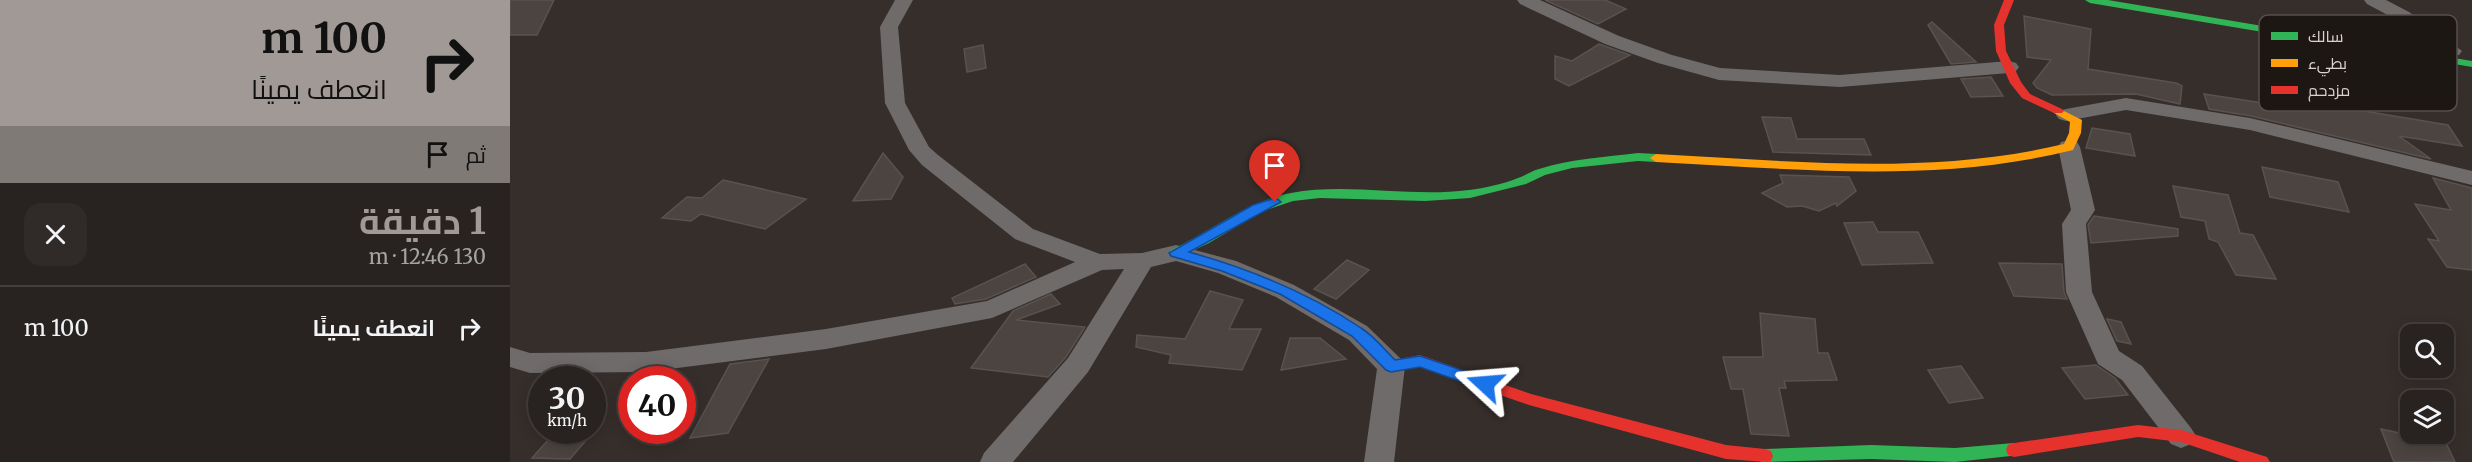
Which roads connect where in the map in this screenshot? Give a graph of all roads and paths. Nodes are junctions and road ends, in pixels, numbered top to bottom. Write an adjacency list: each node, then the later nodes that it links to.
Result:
1 (904, 0): 20 (street)
2 (1526, 0): 14 (street)
3 (2009, 0): 14 (street)
4 (2090, 0): 9 (street)
5 (2143, 0): 8 (street)
6 (2373, 0): 7 (street)
7 (2403, 15)
8 (2259, 19)
9 (2259, 28)
10 (2457, 52): 11 (street)
11 (2472, 54)
12 (2457, 61): 13 (street)
13 (2472, 64)
14 (2009, 67): 15 (street)
15 (2066, 115): 16 (street); 17 (street)
16 (2068, 147): 18 (street); 23 (street)
17 (2472, 178)
18 (1176, 253): 19 (street); 22 (street)
19 (1142, 261): 20 (street); 24 (street)
20 (1098, 262): 21 (street)
21 (510, 357)
22 (1391, 366): 23 (street); 25 (street)
23 (2181, 436): 26 (street)
24 (995, 462)
25 (1379, 462)
26 (2261, 462)

